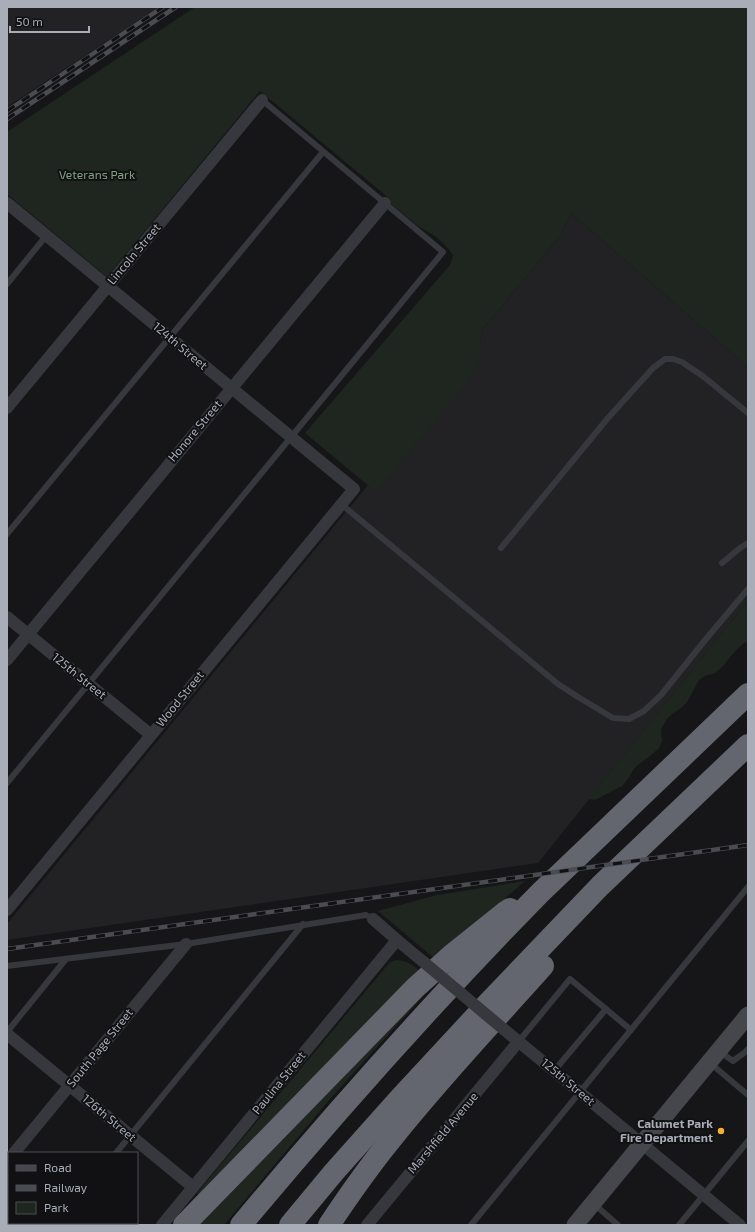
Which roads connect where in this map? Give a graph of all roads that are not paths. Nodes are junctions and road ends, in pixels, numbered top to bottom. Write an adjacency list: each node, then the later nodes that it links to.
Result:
1 (262, 100): 2 (lane); 7 (street, Lincoln Street)
2 (323, 152): 4 (lane); 8 (lane)
3 (7, 203): 5 (street, 124th Street)
4 (384, 203): 9 (street, Honore Street); 12 (lane)
5 (46, 236): 6 (lane); 7 (street, 124th Street)
6 (7, 284)
7 (108, 286): 8 (street, 124th Street); 10 (street, Lincoln Street)
8 (170, 337): 9 (street, 124th Street); 15 (lane)
9 (231, 388): 12 (street, 124th Street); 21 (street, Honore Street)
10 (7, 408)
11 (748, 413): 17 (lane)
12 (291, 437): 13 (street, 124th Street); 23 (lane)
13 (354, 489): 14 (street, Wood Street)
14 (341, 504): 19 (lane); 25 (street, Wood Street)
15 (7, 534)
16 (748, 543): 18 (lane)
17 (501, 548)
18 (722, 563)
19 (748, 589)
20 (7, 617): 21 (street, 125th Street)
21 (28, 634): 22 (street, Honore Street); 23 (street, 125th Street)
22 (7, 660)
23 (88, 684): 25 (street, 125th Street); 27 (lane)
24 (748, 694): 29 (highway)
25 (151, 735): 30 (street, Wood Street)
26 (746, 747): 59 (highway); 60 (highway)
27 (7, 783)
28 (748, 887): 39 (lane)
29 (541, 892): 57 (highway); 58 (highway)
30 (7, 910)
31 (373, 919): 32 (lane); 33 (street, 125th Street)
32 (303, 924): 34 (lane); 48 (lane)
33 (396, 940): 41 (street, 125th Street, bridge); 53 (street, Paulina Street)
34 (186, 944): 35 (lane); 45 (street, South Page Street)
35 (66, 959): 36 (lane); 40 (lane)
36 (7, 966)
37 (606, 1009): 39 (lane); 41 (lane); 44 (lane)
38 (748, 1016): 43 (main road)
39 (631, 1030): 46 (lane)
40 (7, 1033): 45 (street, 126th Street)
41 (519, 1041): 44 (street, 125th Street); 61 (street, Marshfield Avenue)
42 (748, 1048): 43 (lane)
43 (714, 1056): 47 (lane); 50 (main road)
44 (554, 1071): 46 (street, 125th Street)
45 (70, 1085): 48 (street, 126th Street); 51 (street, South Page Street)
46 (580, 1092): 50 (street, 125th Street); 62 (lane)
47 (748, 1095)
48 (130, 1136): 52 (lane); 53 (street, 126th Street)
49 (748, 1142): 54 (lane)
50 (642, 1144): 54 (street, 125th Street); 55 (main road)
51 (15, 1152)
52 (117, 1152)
53 (193, 1187): 56 (street, Paulina Street)
54 (704, 1195): 65 (lane); 66 (street, 125th Street)
55 (592, 1203): 63 (main road); 64 (lane)
56 (162, 1225)
57 (184, 1225)
58 (241, 1225)
59 (290, 1225)
60 (329, 1225)
61 (367, 1225)
62 (471, 1225)
63 (575, 1225)
64 (618, 1225)
65 (679, 1225)
66 (740, 1225)

